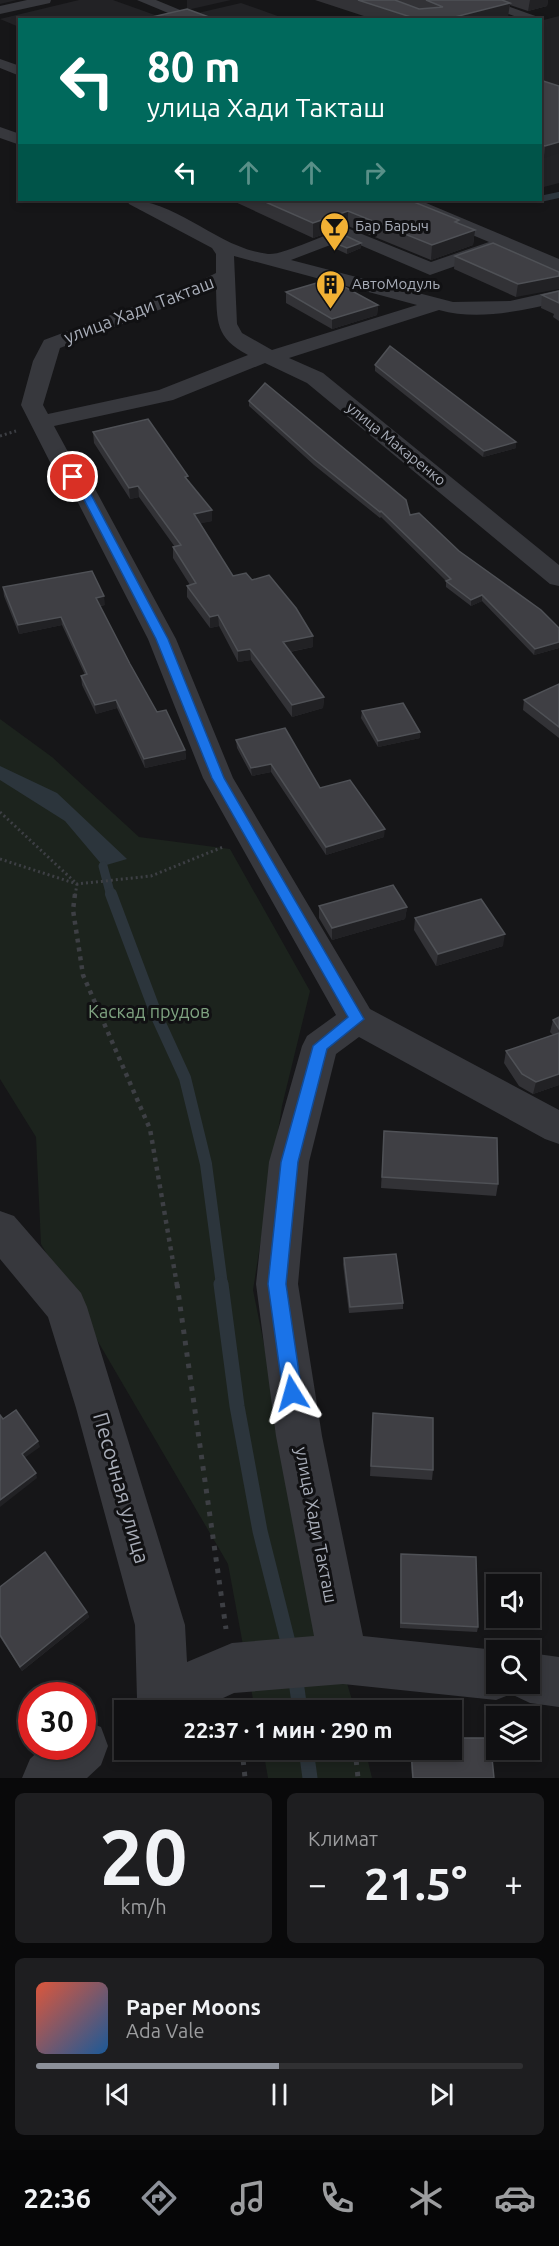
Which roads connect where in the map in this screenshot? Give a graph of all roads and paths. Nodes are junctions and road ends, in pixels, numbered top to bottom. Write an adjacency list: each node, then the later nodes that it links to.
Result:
1 (45, 0): 4 (street)
2 (143, 0): 5 (street)
3 (477, 0): 7 (street)
4 (0, 10)
5 (178, 12)
6 (551, 13): 8 (street)
7 (528, 18)
8 (534, 18)
9 (0, 63): 10 (street)
10 (18, 71)
11 (136, 201): 14 (street)
12 (407, 201): 13 (street)
13 (505, 243): 16 (street); 17 (street)
14 (222, 260): 15 (street); 21 (street, улица Макаренко); 22 (street, улица Хади Такташ)
15 (271, 261): 16 (street); 18 (street)
16 (423, 265): 18 (street)
17 (559, 266)
18 (372, 287): 20 (street)
19 (559, 296): 20 (street)
20 (439, 304): 21 (street)
21 (268, 356): 22 (street); 23 (street, улица Макаренко)
22 (41, 423): 25 (street, улица Хади Такташ)
23 (559, 578)
24 (0, 812): 27 (path)
25 (251, 836): 27 (path); 28 (street, улица Хади Такташ)
26 (0, 859): 27 (path)
27 (76, 885): 32 (path)
28 (357, 1019): 29 (street); 31 (street, улица Хади Такташ)
29 (559, 1128)
30 (0, 1229): 32 (street, Песочная улица)
31 (343, 1659): 32 (street); 33 (street)
32 (232, 1668)
33 (486, 1673)
34 (540, 1679): 35 (street)
35 (559, 1682)
36 (68, 1760): 39 (street)
37 (244, 1760): 40 (path)
38 (356, 1760): 41 (path)
39 (49, 1778)
40 (246, 1778)
41 (358, 1778)

